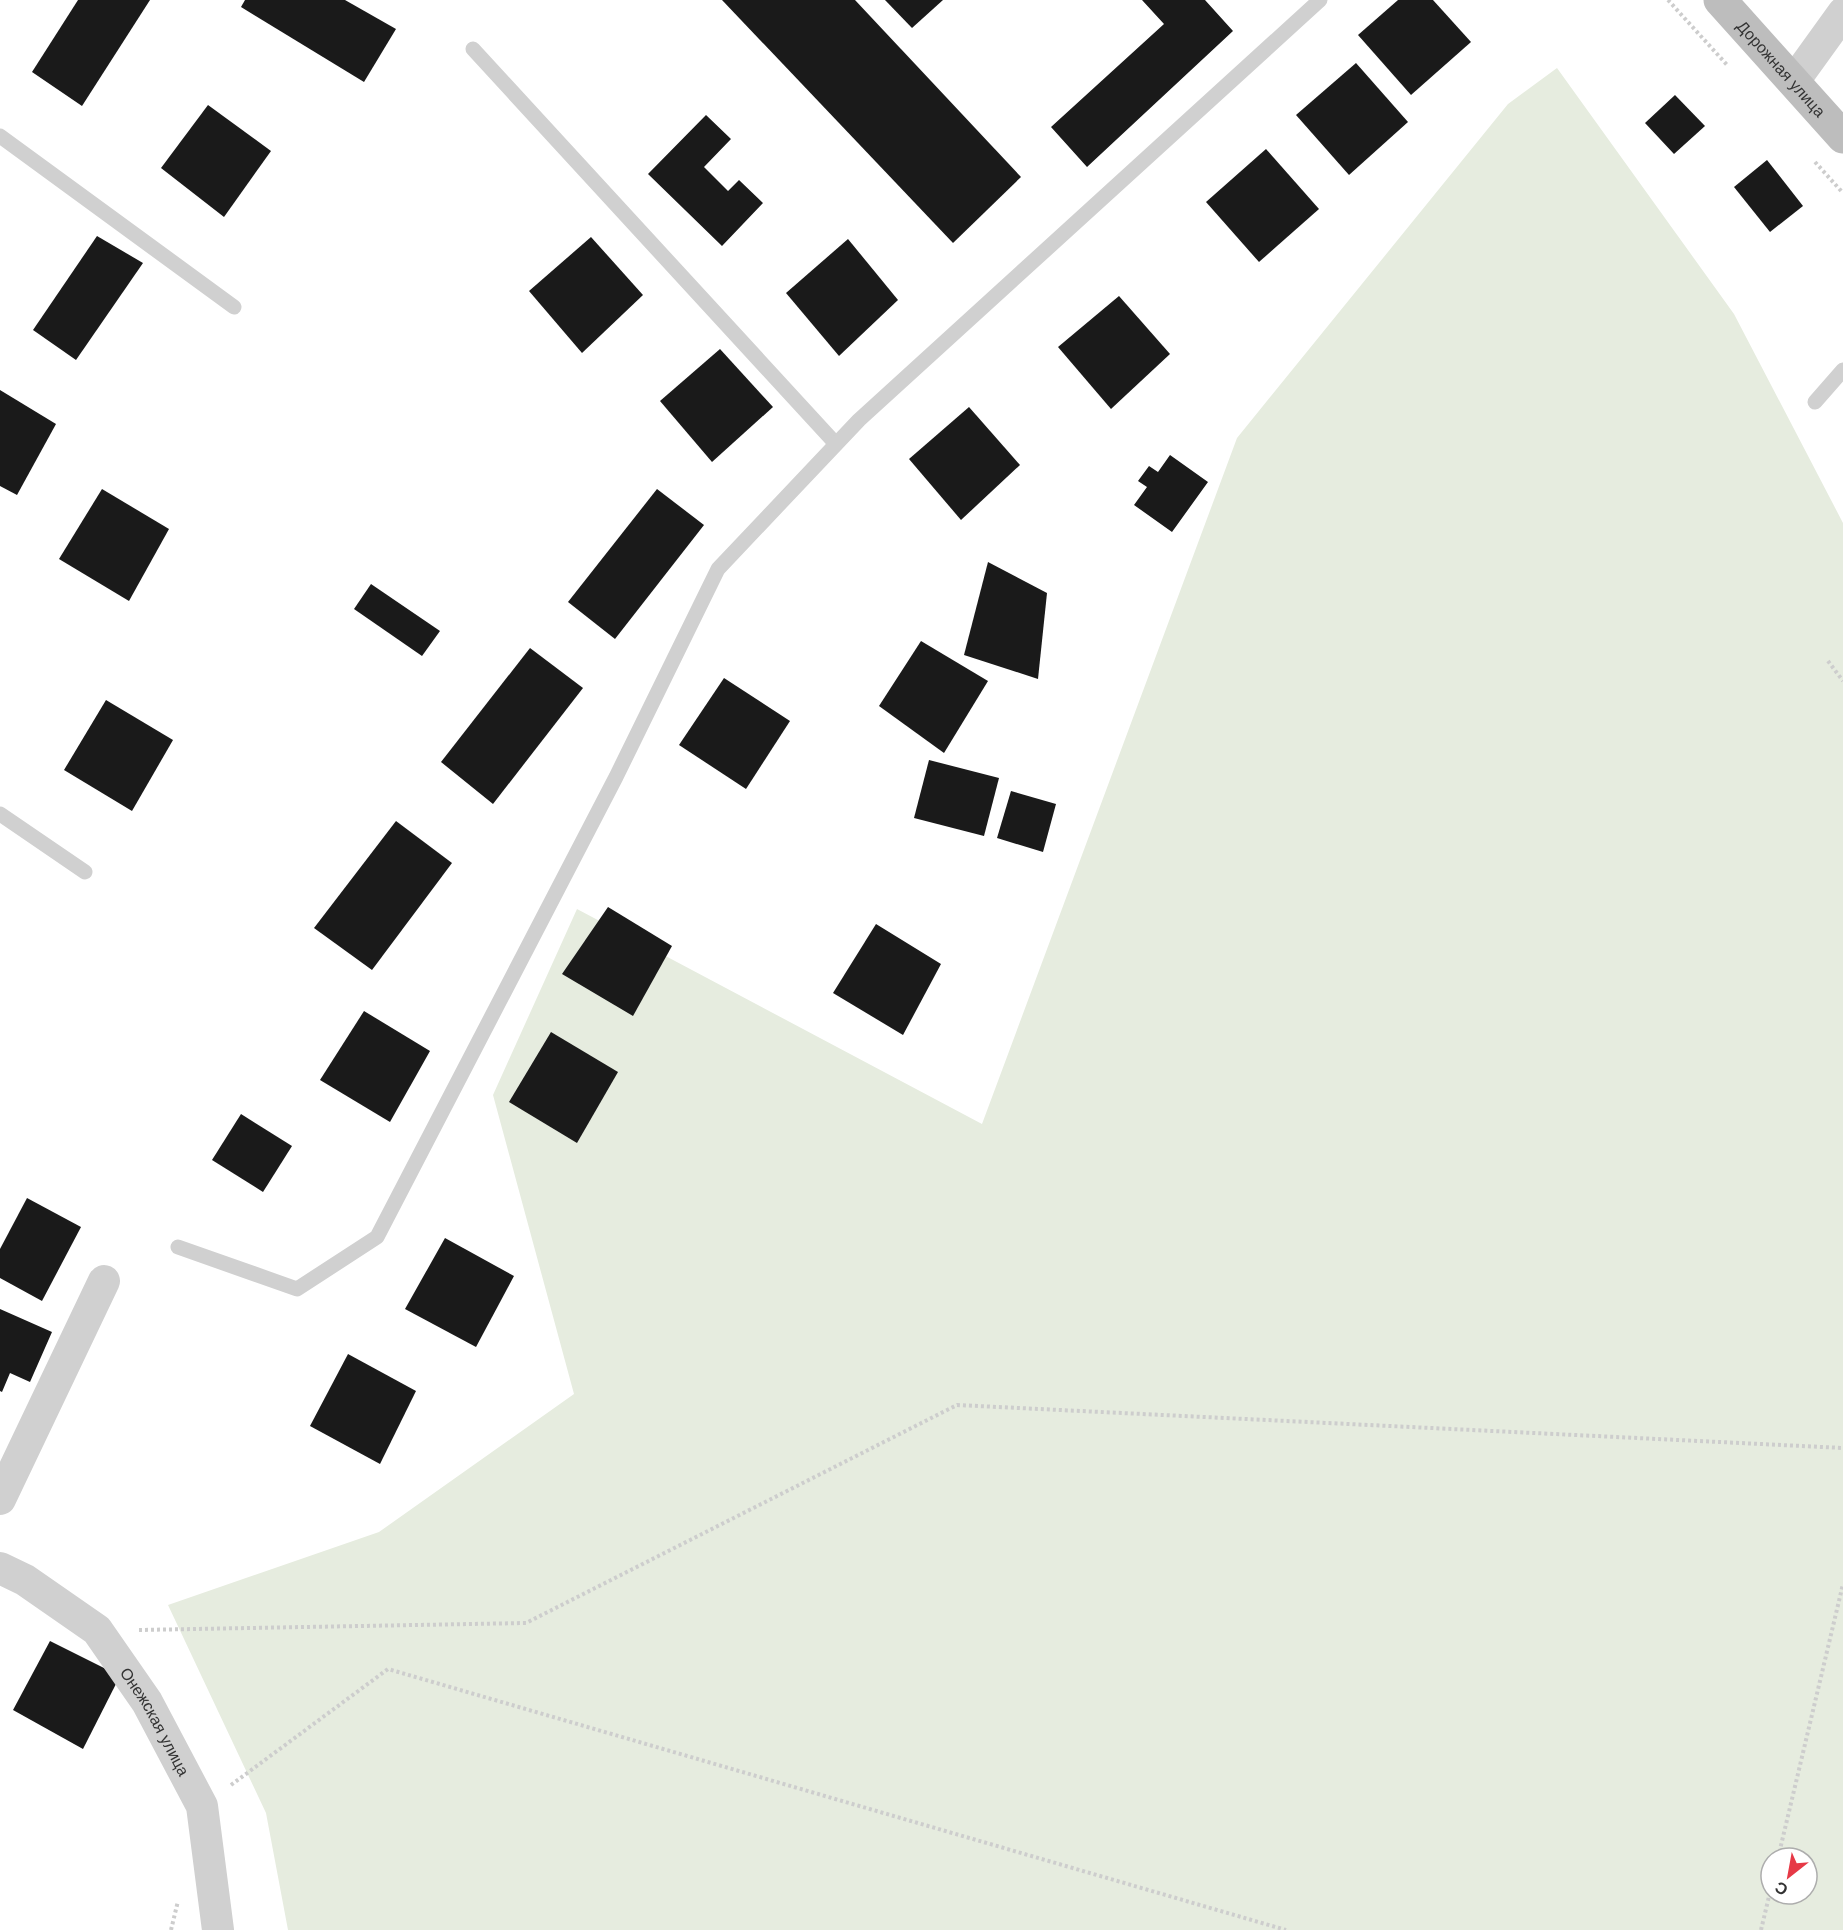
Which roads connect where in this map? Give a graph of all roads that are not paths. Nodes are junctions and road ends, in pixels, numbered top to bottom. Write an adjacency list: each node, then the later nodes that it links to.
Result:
1 (1320, 0): 11 (lane)
2 (1720, 0): 5 (main road, Дорожная улица)
3 (1843, 13): 5 (street)
4 (472, 49): 11 (lane)
5 (1794, 81): 7 (main road, Дорожная улица)
6 (0, 136): 8 (lane)
7 (1843, 137)
8 (234, 307)
9 (1843, 370): 10 (lane)
10 (1815, 402)
11 (836, 444): 14 (lane)
12 (0, 814): 13 (lane)
13 (85, 872)
14 (178, 1247)
15 (104, 1281): 16 (street)
16 (0, 1499)
17 (0, 1568): 18 (street, Онежская улица)
18 (218, 1930)

